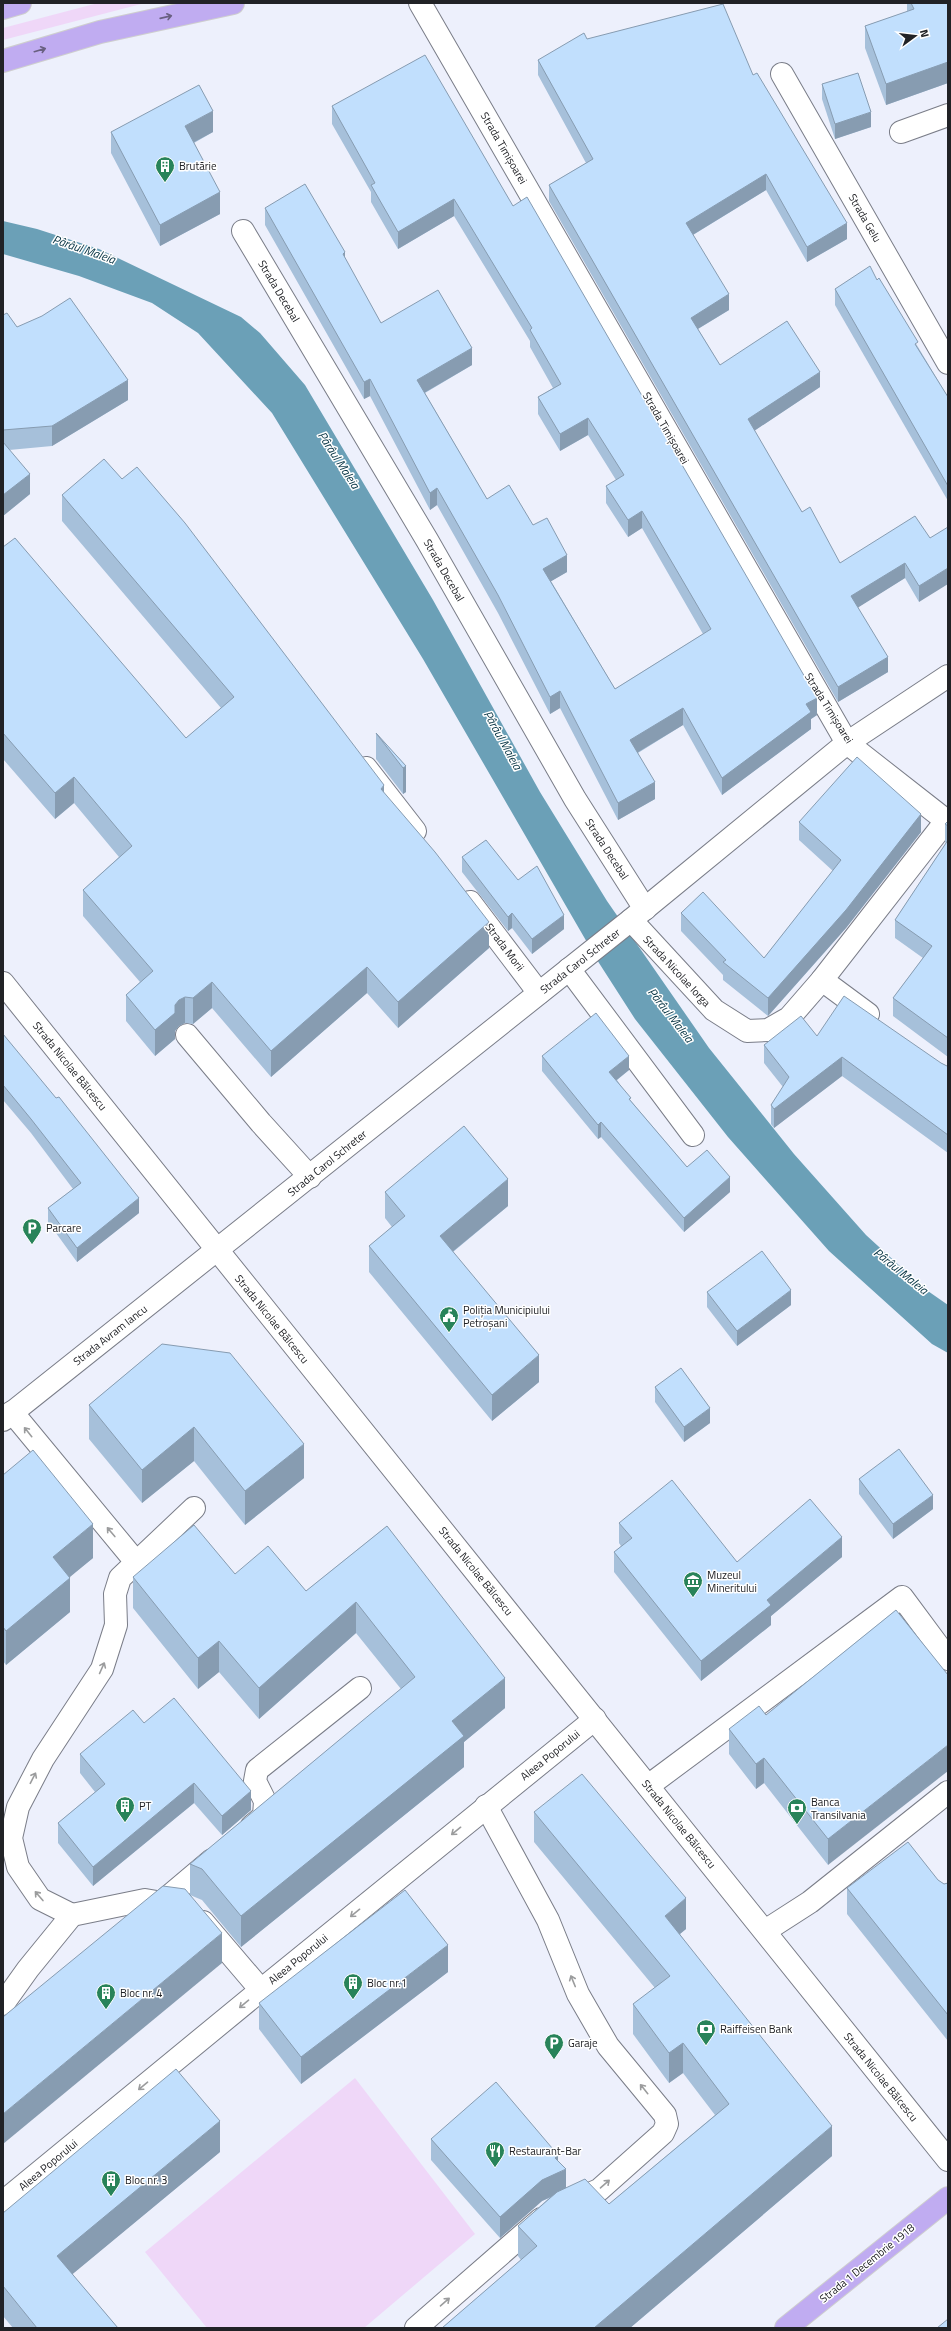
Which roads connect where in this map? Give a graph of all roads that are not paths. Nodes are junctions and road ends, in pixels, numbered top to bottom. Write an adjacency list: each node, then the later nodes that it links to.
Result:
1 (20, 3): 4 (main road)
2 (233, 3): 5 (main road, one-way to 2)
3 (420, 3): 12 (street, Strada Timișoarei)
4 (3, 8)
5 (3, 61)
6 (782, 74): 10 (street, Strada Gelu)
7 (948, 115): 8 (street)
8 (901, 132)
9 (243, 230): 17 (street, Strada Decebal)
10 (948, 363)
11 (948, 676): 12 (street, Strada Carol Schreter)
12 (847, 743): 14 (street, Strada Timișoarei); 17 (street, Strada Carol Schreter)
13 (355, 752): 15 (street)
14 (947, 821): 19 (street, Strada Nicolae Iorga)
15 (427, 846)
16 (456, 883): 21 (street, Strada Morii)
17 (638, 914): 18 (street, Strada Carol Schreter); 19 (street, Strada Nicolae Iorga)
18 (569, 969): 21 (street, Strada Carol Schreter); 24 (street)
19 (822, 980): 22 (street)
20 (3, 983): 26 (street, Strada Nicolae Bălcescu)
21 (539, 993): 25 (street, Strada Carol Schreter)
22 (886, 1027)
23 (187, 1035): 25 (street)
24 (693, 1135)
25 (310, 1177): 26 (street, Strada Carol Schreter)
26 (217, 1251): 27 (street, Strada Avram Iancu); 32 (street, Strada Nicolae Bălcescu)
27 (8, 1416): 29 (street, one-way to 27)
28 (194, 1508): 29 (street)
29 (136, 1562): 39 (street, one-way to 29)
30 (948, 1659): 33 (street)
31 (360, 1688): 38 (street)
32 (595, 1719): 33 (street, Strada Nicolae Bălcescu); 35 (street, Aleea Poporului)
33 (648, 1786): 40 (street, Strada Nicolae Bălcescu)
34 (948, 1792): 36 (street)
35 (486, 1806): 41 (street, Aleea Poporului, one-way to 41); 46 (street, one-way to 35)
36 (896, 1832): 37 (street); 40 (street)
37 (910, 1850)
38 (162, 1903): 39 (street); 41 (street)
39 (72, 1916): 42 (street)
40 (765, 1931): 43 (street, Strada Nicolae Bălcescu)
41 (260, 1990): 45 (street, Aleea Poporului, one-way to 45)
42 (3, 2004)
43 (948, 2160)
44 (948, 2198): 47 (main road, Strada 1 Decembrie 1918)
45 (3, 2202)
46 (416, 2328)
47 (786, 2328)

